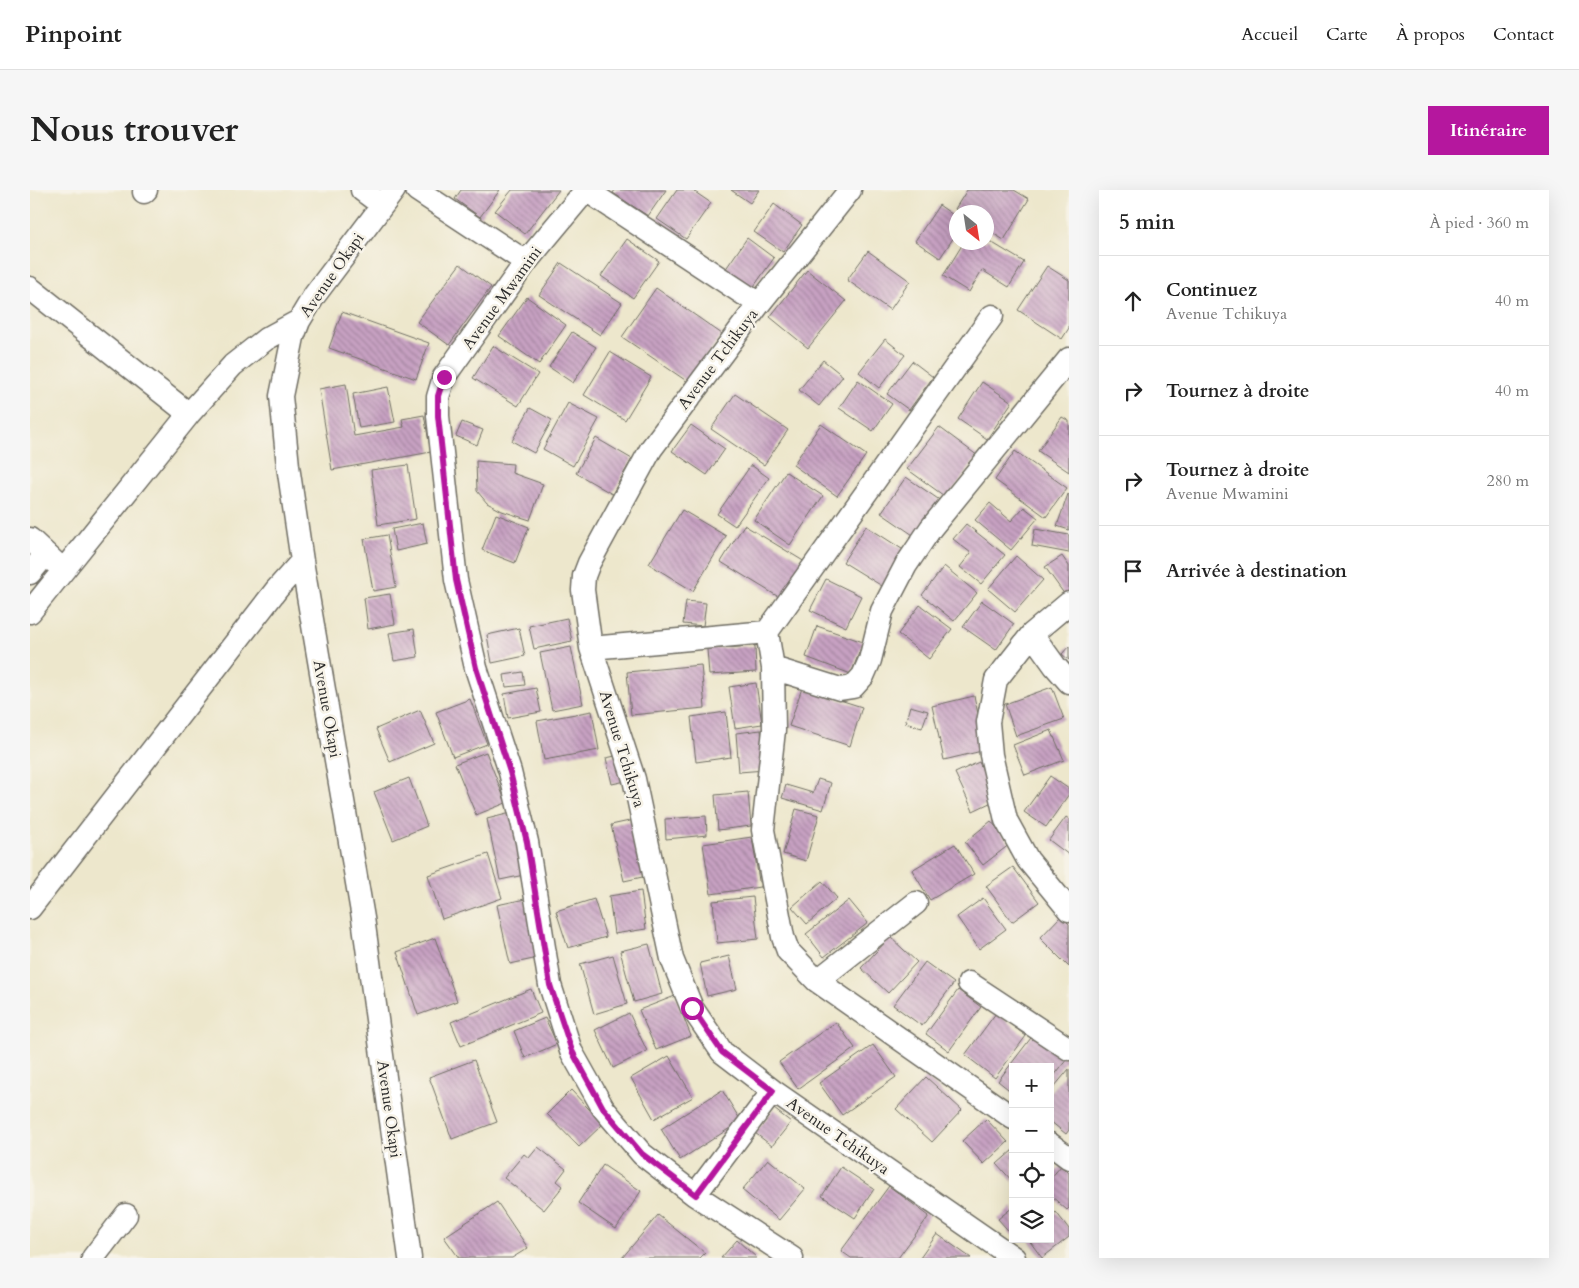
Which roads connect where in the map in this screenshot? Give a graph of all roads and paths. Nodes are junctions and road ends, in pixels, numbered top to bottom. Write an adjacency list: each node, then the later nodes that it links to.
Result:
1 (362, 190): 5 (street)
2 (417, 190): 6 (street)
3 (586, 190): 6 (street, Avenue Mwamini); 8 (street)
4 (850, 190): 8 (street, Avenue Tchikuya)
5 (388, 197): 10 (street, Avenue Okapi)
6 (526, 262): 34 (street, Avenue Mwamini)
7 (30, 288): 12 (street)
8 (759, 304): 21 (street, Avenue Tchikuya)
9 (992, 316): 19 (street)
10 (299, 321): 12 (street); 14 (street, Avenue Okapi)
11 (1069, 359): 22 (street)
12 (189, 414): 15 (street)
13 (38, 546): 15 (street); 16 (street)
14 (302, 560): 25 (street); 37 (street, Avenue Okapi)
15 (63, 570): 18 (street)
16 (30, 573)
17 (1069, 603): 20 (street)
18 (30, 612)
19 (767, 632): 21 (street); 22 (street)
20 (1032, 634): 23 (street); 26 (street)
21 (591, 648): 30 (street, Avenue Tchikuya)
22 (773, 668): 27 (street)
23 (1069, 682)
24 (916, 903): 27 (street)
25 (30, 908)
26 (1069, 910)
27 (817, 981): 31 (street)
28 (969, 983): 29 (street)
29 (1069, 1049)
30 (773, 1091): 34 (street); 39 (street, Avenue Tchikuya)
31 (1009, 1115)
32 (1054, 1147): 33 (street)
33 (1069, 1158)
34 (696, 1195): 38 (street, Avenue Mwamini)
35 (126, 1215): 36 (street)
36 (93, 1258)
37 (410, 1258)
38 (792, 1258)
39 (1014, 1258)

